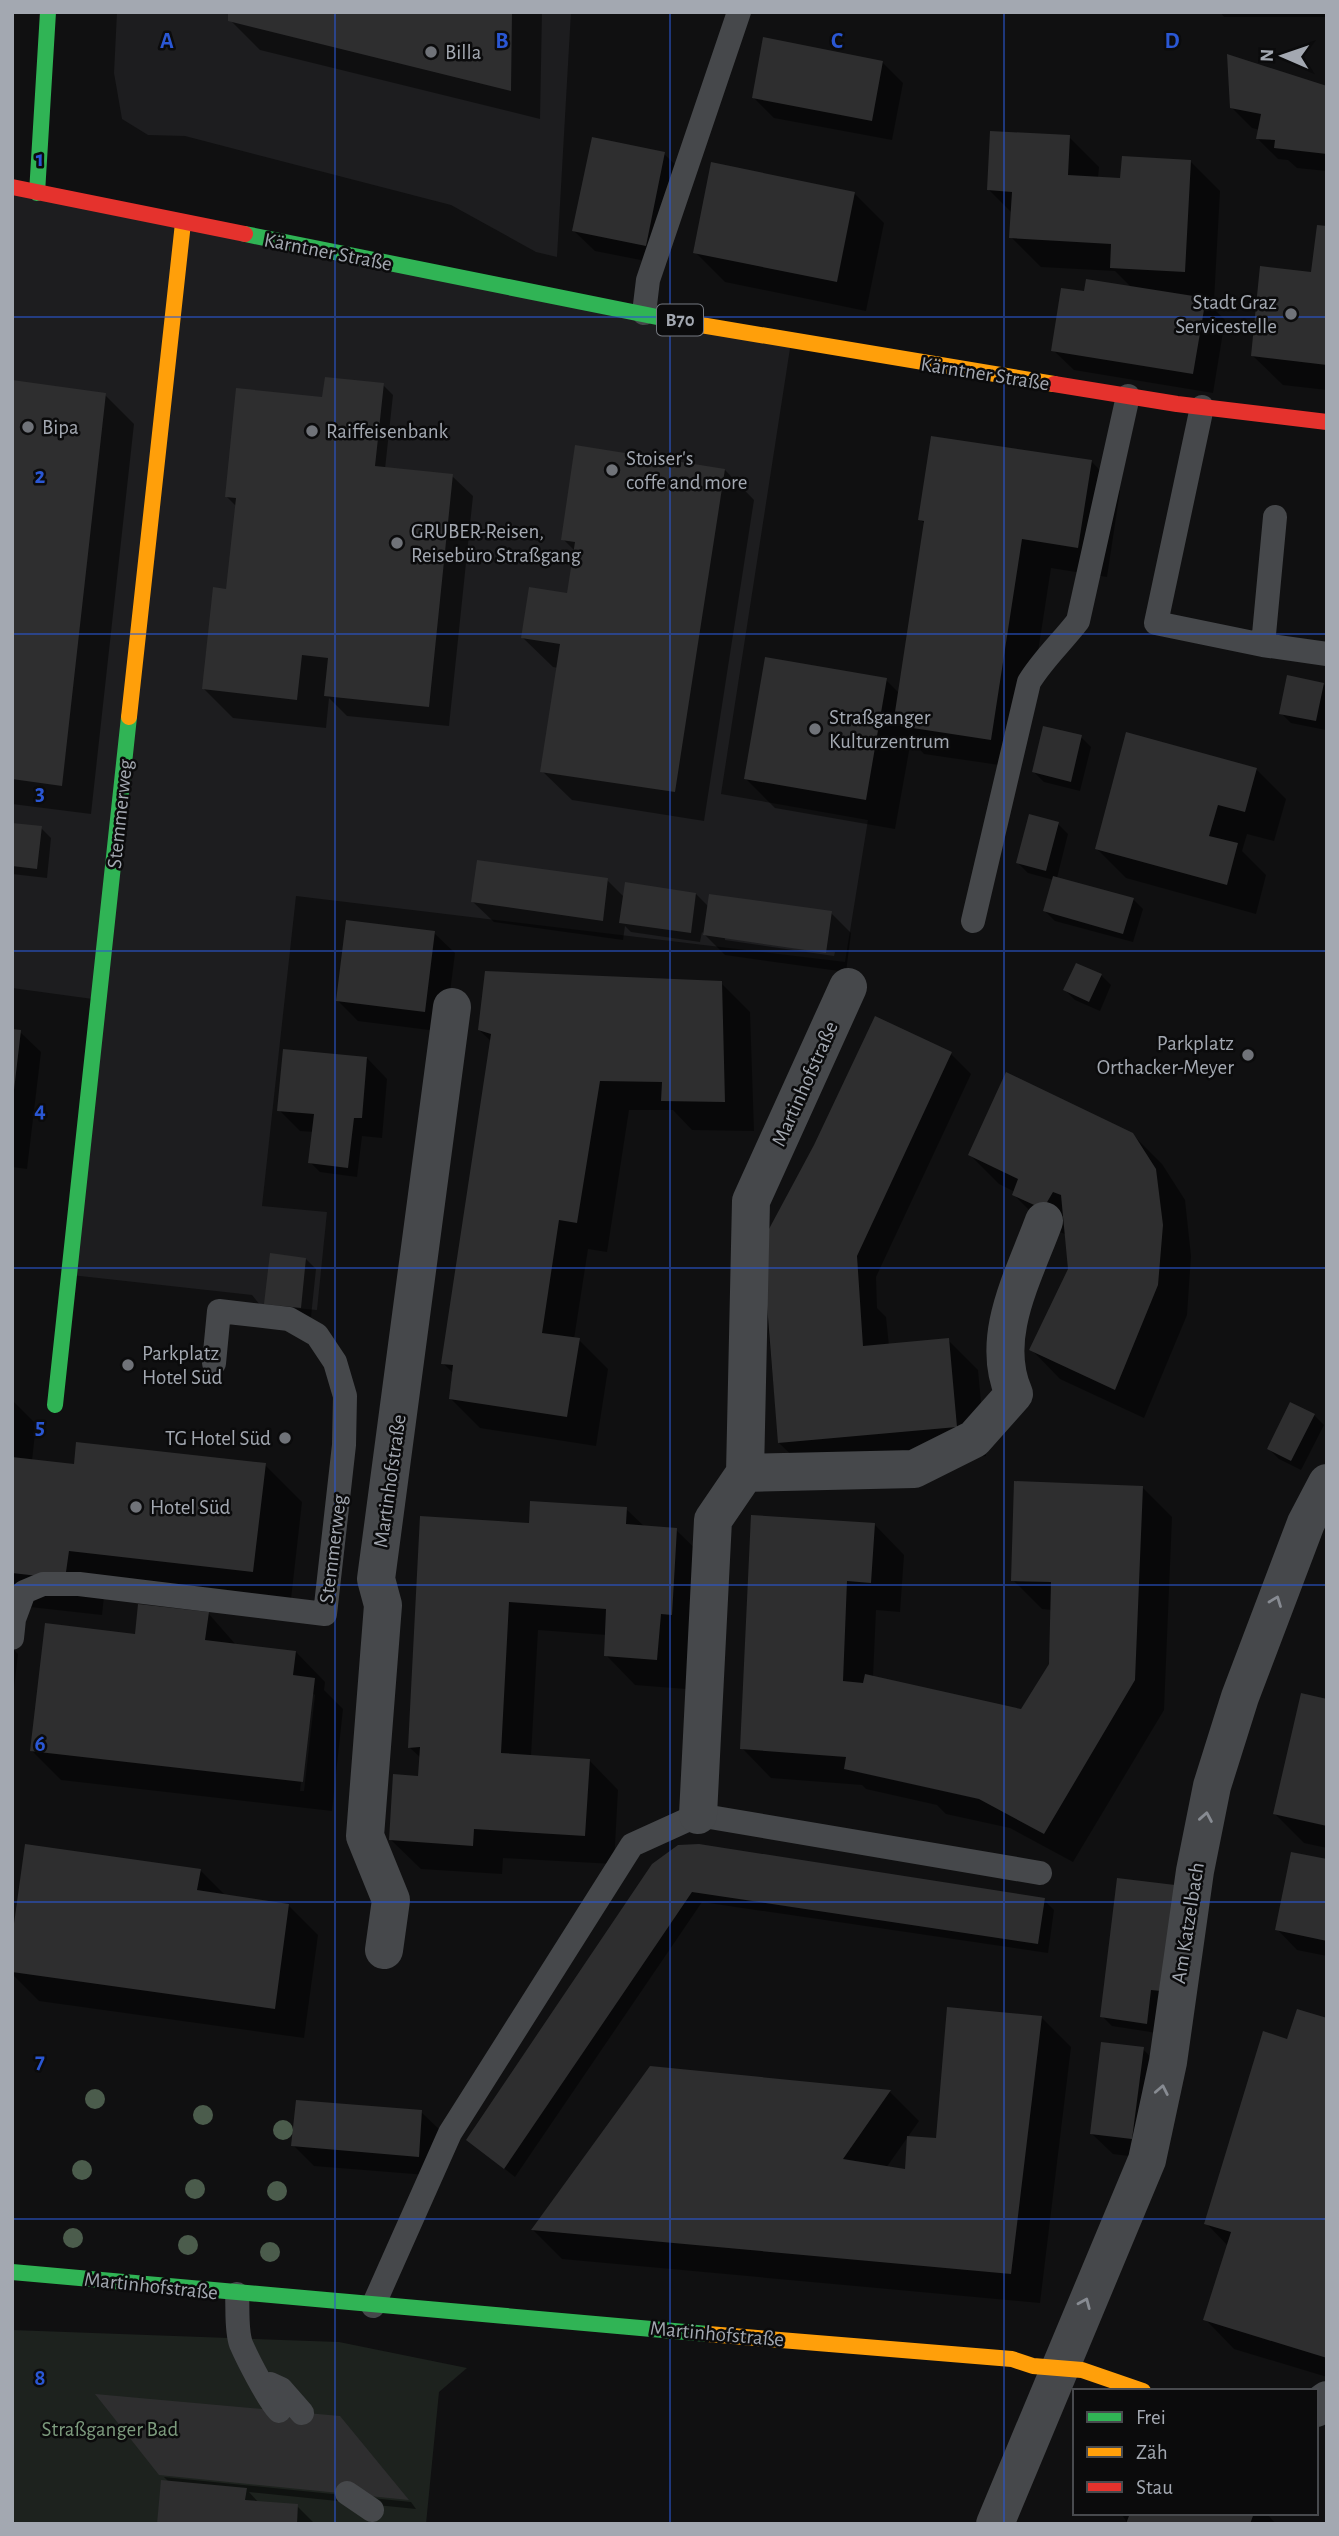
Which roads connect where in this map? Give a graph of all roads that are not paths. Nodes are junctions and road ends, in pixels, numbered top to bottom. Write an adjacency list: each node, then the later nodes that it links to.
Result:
1 (48, 12): 4 (street)
2 (739, 12): 6 (lane)
3 (12, 187): 4 (street, Kärntner Straße / B70)
4 (37, 193): 5 (street, Kärntner Straße / B70)
5 (183, 223): 6 (street, Kärntner Straße / B70); 18 (street, Stemmerweg)
6 (645, 313): 7 (street, Kärntner Straße / B70)
7 (1128, 396): 8 (street, Kärntner Straße / B70); 13 (lane)
8 (1202, 407): 9 (street, Kärntner Straße / B70); 11 (lane)
9 (1327, 422)
10 (1275, 517): 11 (lane)
11 (1263, 645): 12 (lane)
12 (1327, 654)
13 (973, 921)
14 (848, 987): 19 (street, Martinhofstraße)
15 (452, 1007): 24 (street, Martinhofstraße)
16 (1044, 1221): 19 (street)
17 (214, 1363): 21 (lane, Stemmerweg)
18 (55, 1405)
19 (745, 1473): 22 (street)
20 (1327, 1483): 28 (street, Am Katzelbach, one-way to 20)
21 (12, 1638)
22 (698, 1815): 23 (lane); 27 (lane)
23 (1040, 1873)
24 (384, 1950)
25 (12, 2272): 26 (street, Martinhofstraße)
26 (237, 2294): 27 (street, Martinhofstraße); 30 (lane)
27 (373, 2306): 28 (street, Martinhofstraße)
28 (1059, 2366): 29 (street); 31 (street, Am Katzelbach)
29 (1137, 2389)
30 (290, 2412)
31 (995, 2524)

